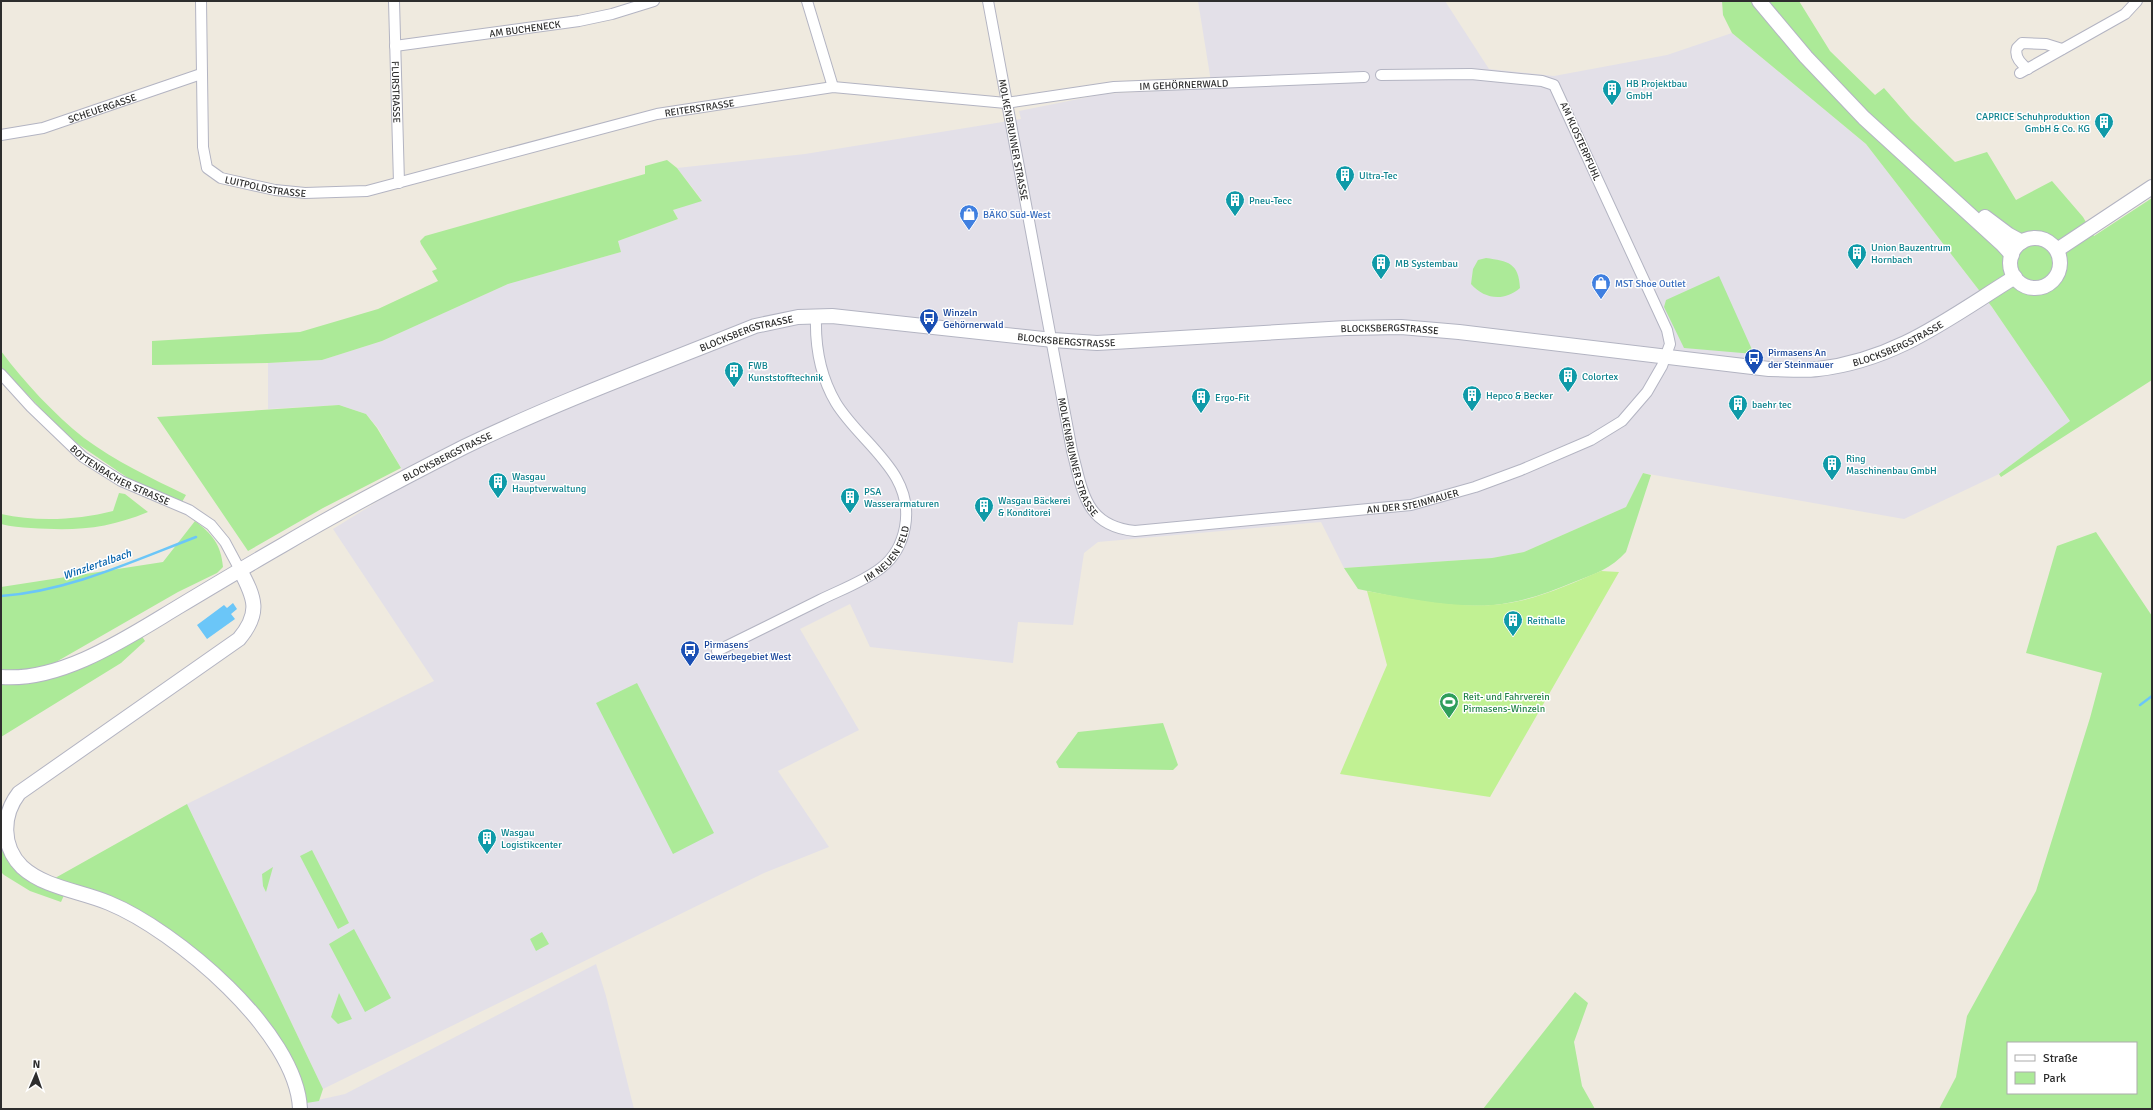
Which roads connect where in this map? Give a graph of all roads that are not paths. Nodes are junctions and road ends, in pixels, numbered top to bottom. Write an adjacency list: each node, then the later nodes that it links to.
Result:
1 (201, 1): 10 (street, LUITPOLDSTRASSE)
2 (394, 1): 8 (street, FLURSTRASSE)
3 (654, 1): 8 (street, AM BUCHENECK)
4 (807, 1): 13 (street)
5 (988, 1): 14 (street, MOLKENBRUNNER STRASSE)
6 (1759, 1): 16 (main road)
7 (2137, 1): 9 (street)
8 (395, 46): 17 (street, FLURSTRASSE)
9 (2062, 49): 9 (street)
10 (201, 74): 15 (street, SCHEUERGASSE); 17 (street, LUITPOLDSTRASSE)
11 (1381, 74): 25 (street, AM KLOSTERPFUHL)
12 (1364, 77): 14 (street, IM GEHÖRNERWALD)
13 (833, 87): 14 (street, REITERSTRASSE); 17 (street, REITERSTRASSE)
14 (1006, 103): 24 (street, MOLKENBRUNNER STRASSE)
15 (1, 135)
16 (1926, 173): 19 (main road); 21 (main road)
17 (399, 184)
18 (2152, 187): 20 (main road)
19 (2022, 242): 20 (main road); 21 (main road)
20 (2057, 250): 22 (main road)
21 (2012, 255): 22 (main road)
22 (2015, 277): 25 (main road, BLOCKSBERGSTRASSE)
23 (816, 316): 24 (main road, BLOCKSBERGSTRASSE); 28 (main road, BLOCKSBERGSTRASSE); 29 (street, IM NEUEN FELD)
24 (1053, 340): 25 (main road, BLOCKSBERGSTRASSE); 27 (street, MOLKENBRUNNER STRASSE)
25 (1666, 357): 27 (street, AN DER STEINMAUER)
26 (1, 374): 28 (street, BOTTENBACHER STRASSE)
27 (1111, 526)
28 (240, 570): 30 (main road, BLOCKSBERGSTRASSE); 31 (main road)
29 (717, 651)
30 (1, 677)
31 (300, 1109)

